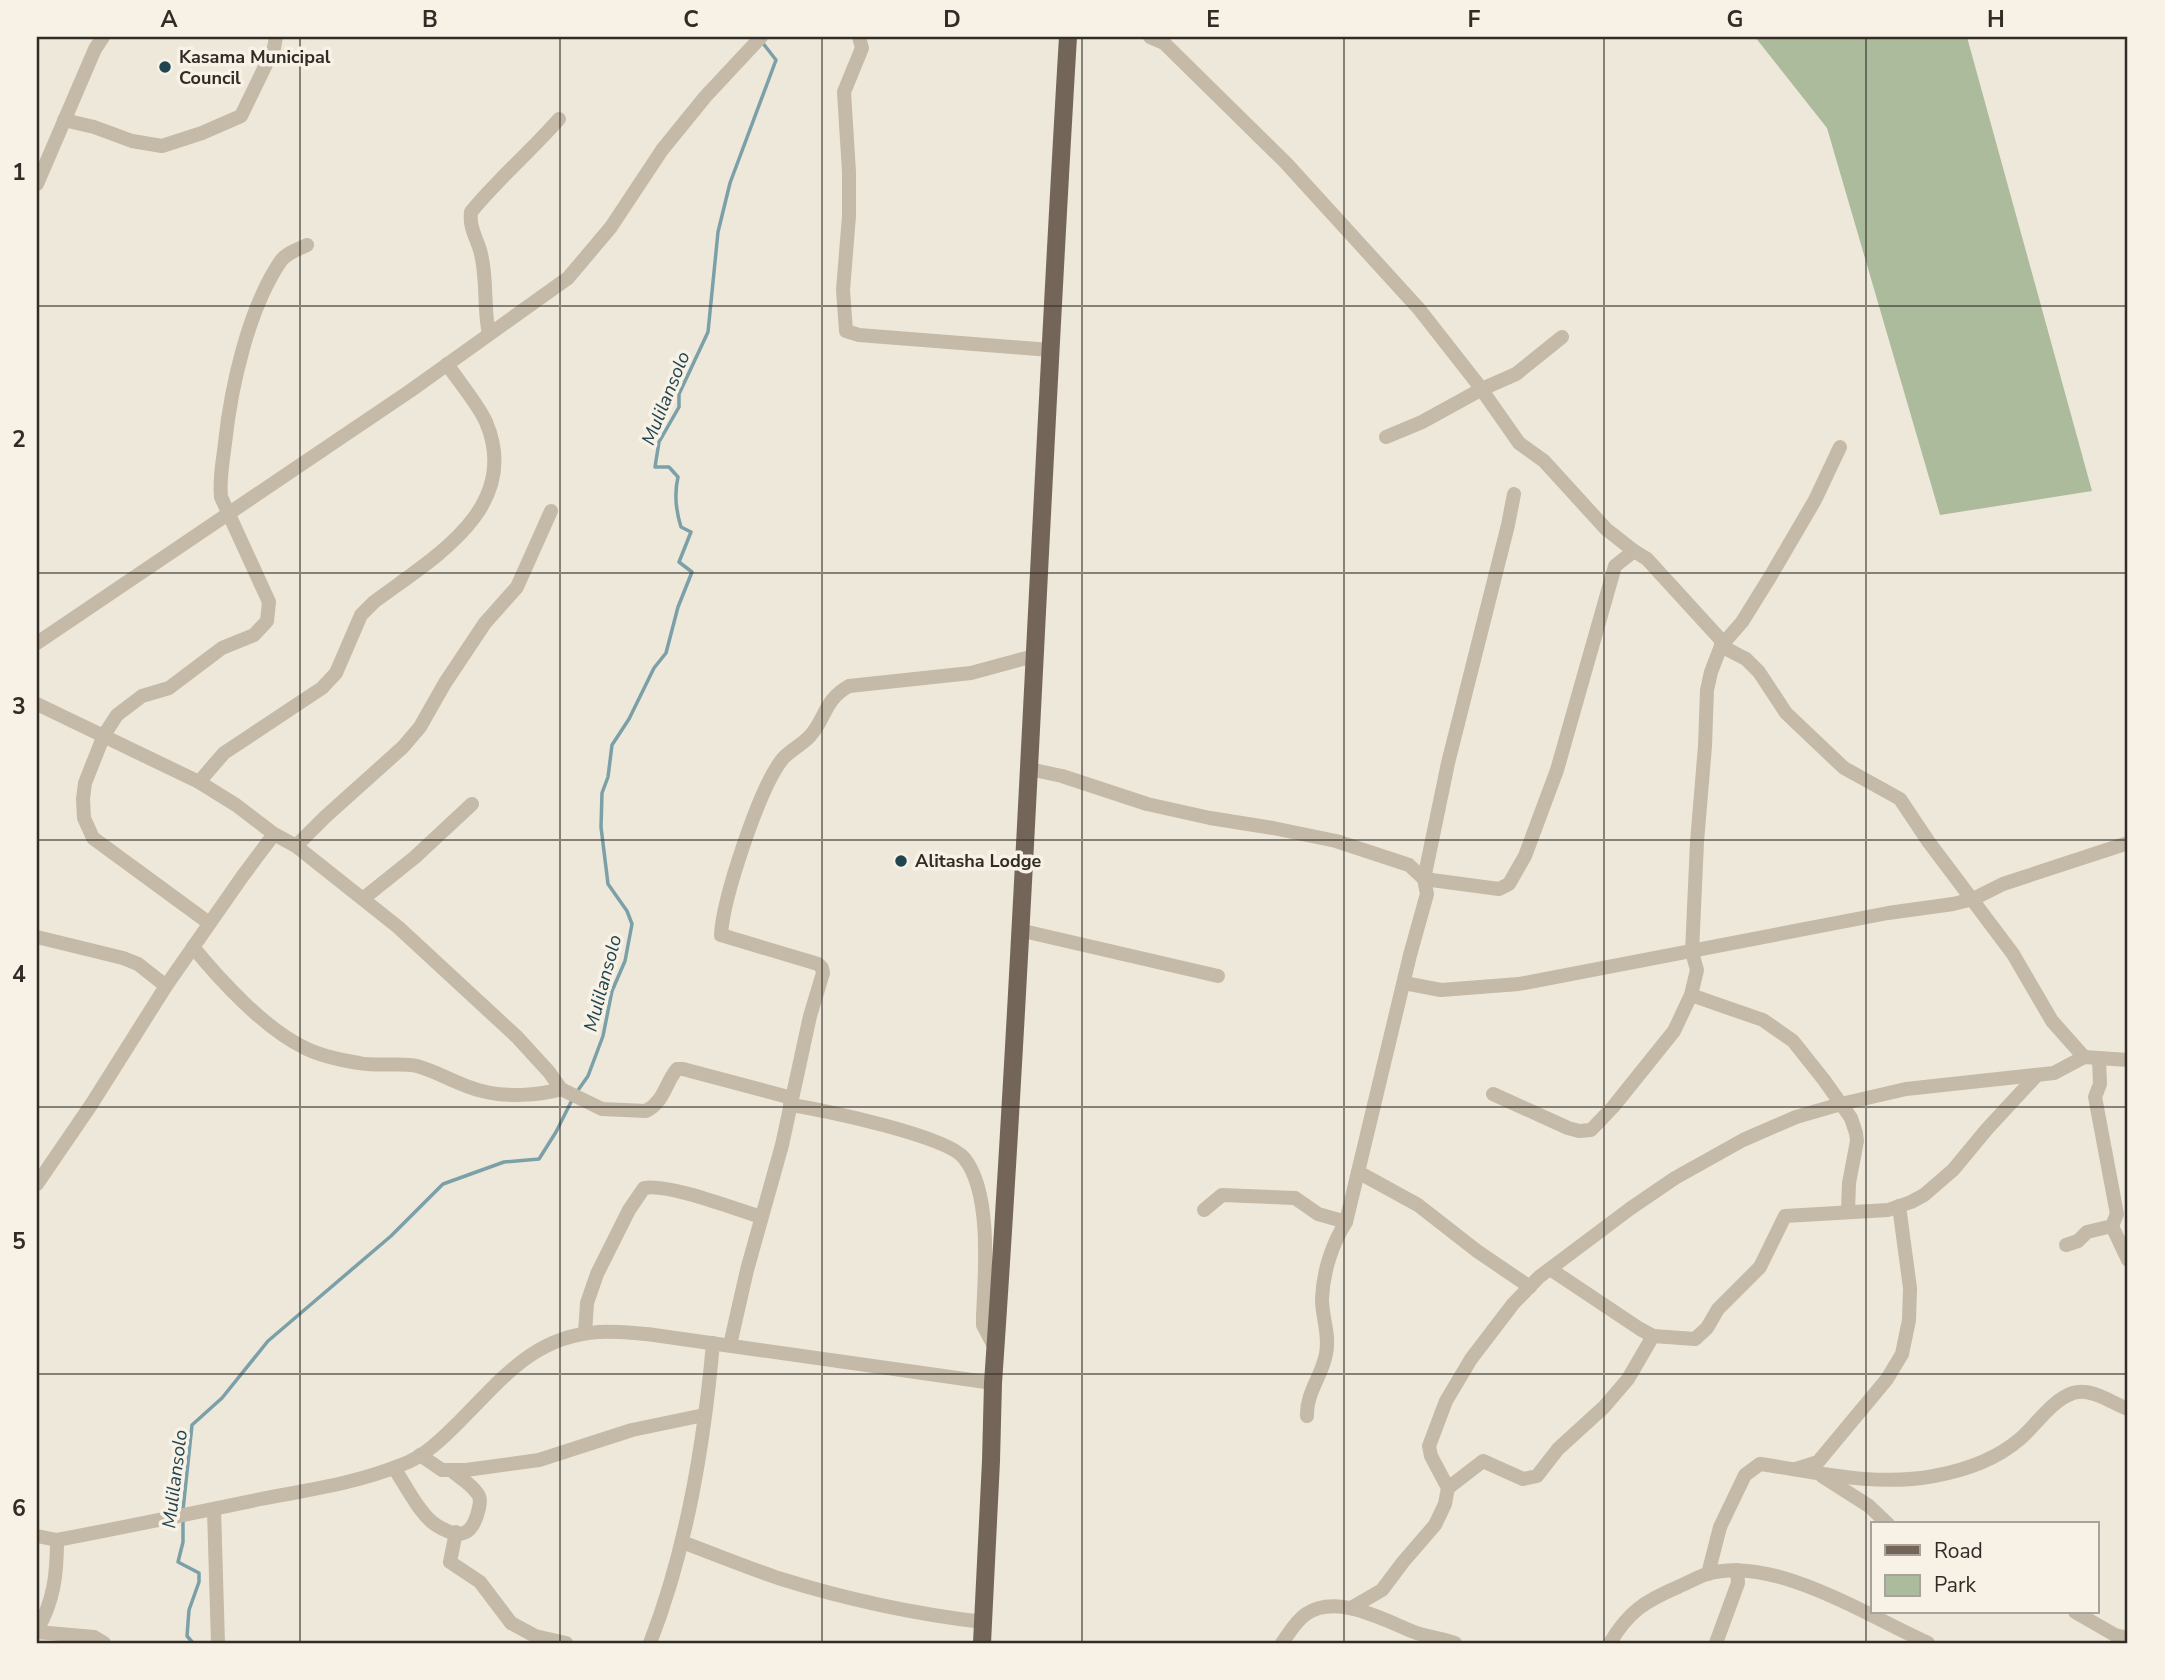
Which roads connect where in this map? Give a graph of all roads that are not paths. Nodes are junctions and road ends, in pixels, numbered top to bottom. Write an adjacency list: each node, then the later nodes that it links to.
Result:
1 (103, 37): 8 (street)
2 (276, 37): 8 (street)
3 (859, 37): 13 (street)
4 (1068, 37): 13 (main road)
5 (1150, 37): 15 (street)
6 (758, 40): 11 (street)
7 (559, 119): 11 (street)
8 (64, 120): 9 (street)
9 (37, 184)
10 (307, 246): 20 (street)
11 (489, 334): 14 (street)
12 (1562, 337): 15 (street)
13 (1050, 350): 24 (main road)
14 (447, 364): 20 (street); 28 (street)
15 (1482, 389): 16 (street); 21 (street)
16 (1386, 437)
17 (1840, 447): 23 (street)
18 (1514, 494): 33 (street)
19 (551, 510): 32 (street)
20 (228, 513): 22 (street); 26 (street)
21 (1634, 551): 23 (street); 33 (street)
22 (37, 643)
23 (1721, 646): 35 (street); 40 (street)
24 (1034, 656): 27 (main road); 51 (street)
25 (37, 704): 26 (street)
26 (104, 735): 28 (street); 36 (street)
27 (1029, 769): 33 (street); 37 (main road)
28 (199, 782): 30 (street)
29 (472, 804): 34 (street)
30 (274, 834): 32 (street); 36 (street)
31 (2128, 843): 35 (street)
32 (296, 846): 34 (street)
33 (1424, 879): 42 (street)
34 (365, 898): 49 (street)
35 (1973, 899): 40 (street); 45 (street)
36 (209, 923): 39 (street)
37 (1019, 930): 41 (street); 70 (main road)
38 (37, 937): 43 (street)
39 (193, 947): 43 (street); 49 (street)
40 (1692, 952): 42 (street); 44 (street)
41 (1218, 976)
42 (1404, 983): 54 (street)
43 (166, 986): 53 (street)
44 (1691, 995): 50 (street); 52 (street)
45 (2084, 1057): 46 (street); 48 (street)
46 (2099, 1059): 47 (street); 61 (street)
47 (2128, 1060)
48 (2036, 1075): 52 (street); 56 (street)
49 (569, 1093): 51 (street)
50 (1493, 1094)
51 (791, 1102): 59 (street); 70 (street)
52 (1841, 1104): 58 (street); 64 (street)
53 (43, 1161): 55 (street)
54 (1358, 1172): 60 (street); 65 (street)
55 (37, 1184)
56 (1899, 1206): 58 (street); 77 (street)
57 (1204, 1210): 60 (street)
58 (1848, 1212): 67 (street)
59 (761, 1217): 66 (street); 69 (street)
60 (1346, 1222): 74 (street)
61 (2112, 1226): 62 (street); 63 (street)
62 (2066, 1245)
63 (2128, 1260)
64 (1550, 1269): 65 (street); 67 (street)
65 (1530, 1287): 80 (street)
66 (585, 1333): 68 (street); 75 (street)
67 (1653, 1336): 80 (street)
68 (713, 1343): 69 (street); 73 (street)
69 (730, 1345): 71 (street)
70 (995, 1348): 71 (main road)
71 (993, 1383): 92 (main road)
72 (2128, 1409): 79 (street)
73 (704, 1415): 78 (street); 86 (street)
74 (1307, 1416)
75 (420, 1455): 76 (street); 78 (street)
76 (394, 1468): 81 (street); 83 (street)
77 (1796, 1469): 79 (street); 88 (street)
78 (452, 1471): 83 (street)
79 (1821, 1475): 82 (street)
80 (1448, 1488): 90 (street)
81 (214, 1510): 85 (street); 96 (street)
82 (1886, 1522)
83 (456, 1532): 97 (street)
84 (37, 1536): 85 (street)
85 (57, 1540): 89 (street)
86 (682, 1542): 92 (street); 98 (street)
87 (1737, 1570): 88 (street); 103 (street); 104 (street)
88 (1708, 1574): 102 (street)
89 (44, 1604): 93 (street)
90 (1351, 1608): 100 (street); 101 (street)
91 (2078, 1614): 94 (street)
92 (983, 1622): 99 (main road)
93 (37, 1631): 95 (street)
94 (2128, 1638)
95 (104, 1643)
96 (218, 1643)
97 (566, 1643)
98 (650, 1643)
99 (982, 1643)
100 (1282, 1643)
101 (1455, 1643)
102 (1610, 1643)
103 (1716, 1643)
104 (1928, 1643)

